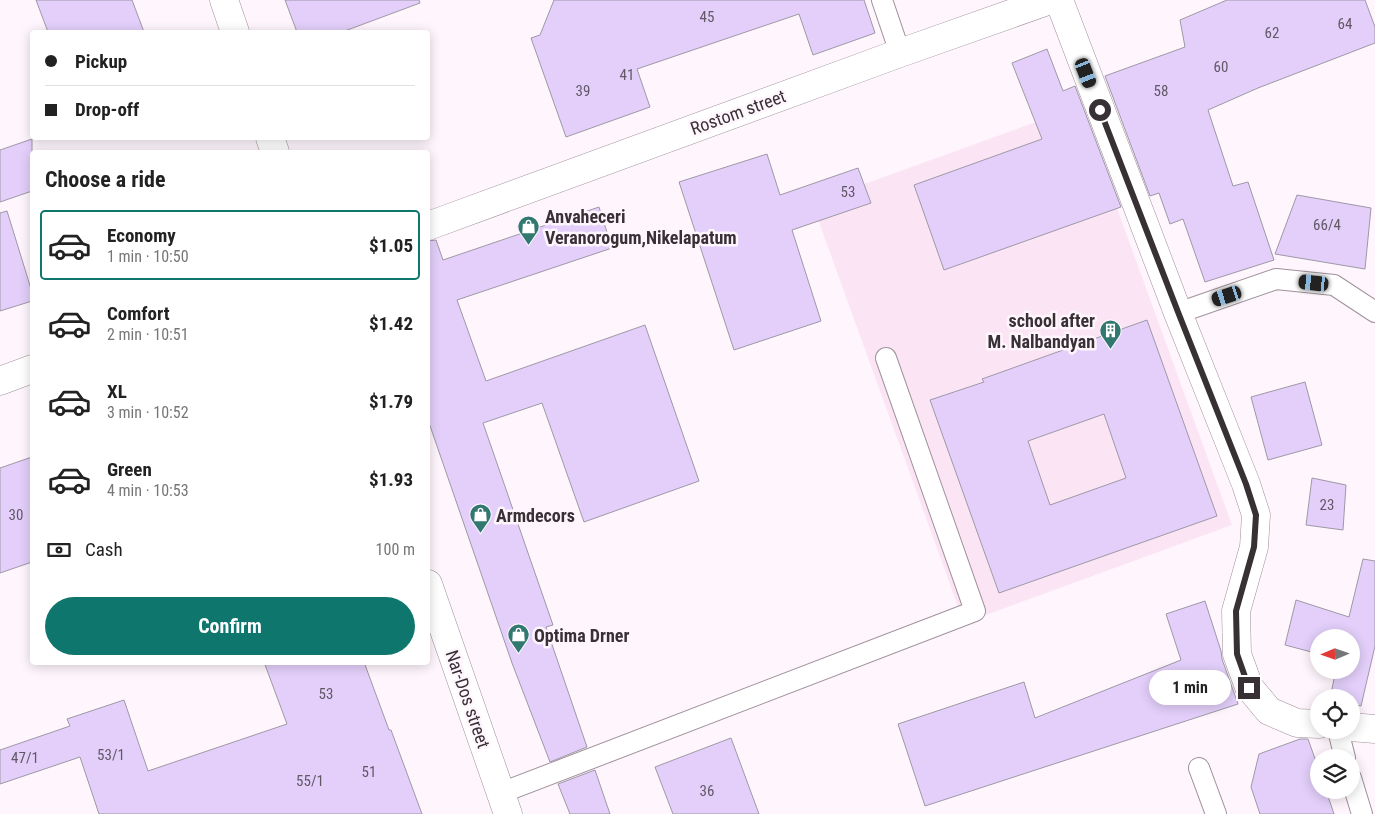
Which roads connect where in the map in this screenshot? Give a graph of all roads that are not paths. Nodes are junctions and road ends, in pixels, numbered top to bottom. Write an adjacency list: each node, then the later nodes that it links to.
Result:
1 (224, 0): 5 (street)
2 (882, 0): 6 (lane)
3 (1050, 0): 6 (street, Rostom street)
4 (1058, 0): 8 (street)
5 (233, 30)
6 (900, 53): 7 (street, Rostom street)
7 (430, 225)
8 (1178, 312): 9 (lane); 14 (street)
9 (1375, 312)
10 (886, 358): 19 (lane)
11 (30, 370): 12 (street)
12 (0, 381)
13 (430, 590): 19 (street, Nar-Dos street)
14 (1310, 724)
15 (1360, 728): 16 (street)
16 (1375, 729)
17 (1199, 768): 20 (lane)
18 (1357, 799): 21 (lane)
19 (505, 804)
20 (1216, 814)
21 (1362, 814)

